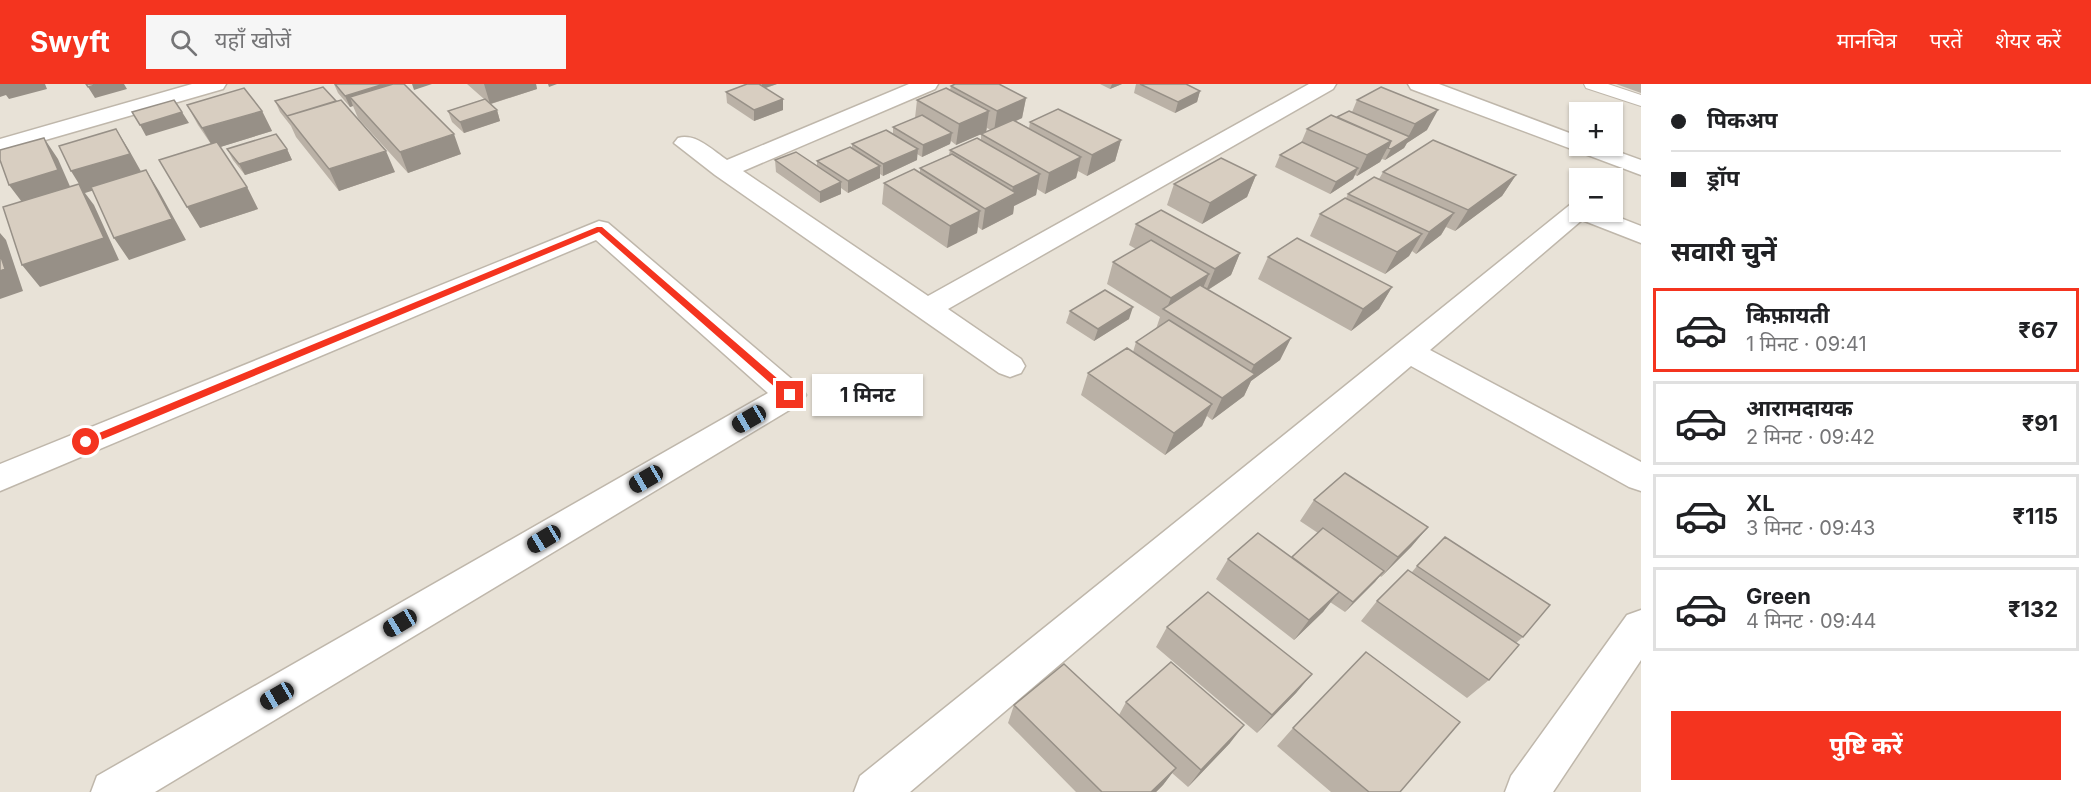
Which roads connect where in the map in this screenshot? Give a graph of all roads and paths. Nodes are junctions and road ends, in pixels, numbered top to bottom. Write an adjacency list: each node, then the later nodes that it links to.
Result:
1 (215, 84): 9 (street)
2 (927, 84): 12 (street)
3 (1325, 84): 17 (street)
4 (1419, 84): 7 (street)
5 (1592, 84): 6 (lane)
6 (1641, 101)
7 (1569, 141)
8 (686, 143): 12 (street)
9 (0, 146)
10 (1608, 156): 11 (street)
11 (1637, 167): 13 (street)
12 (724, 170): 17 (street)
13 (1623, 175)
14 (1569, 217): 18 (street)
15 (1609, 222): 16 (street)
16 (1641, 235)
17 (926, 309): 19 (street)
18 (1408, 351): 21 (street); 24 (street)
19 (1010, 366)
20 (0, 478): 23 (street)
21 (1641, 478)
22 (1641, 627): 25 (street)
23 (113, 792)
24 (876, 792)
25 (1527, 792)

